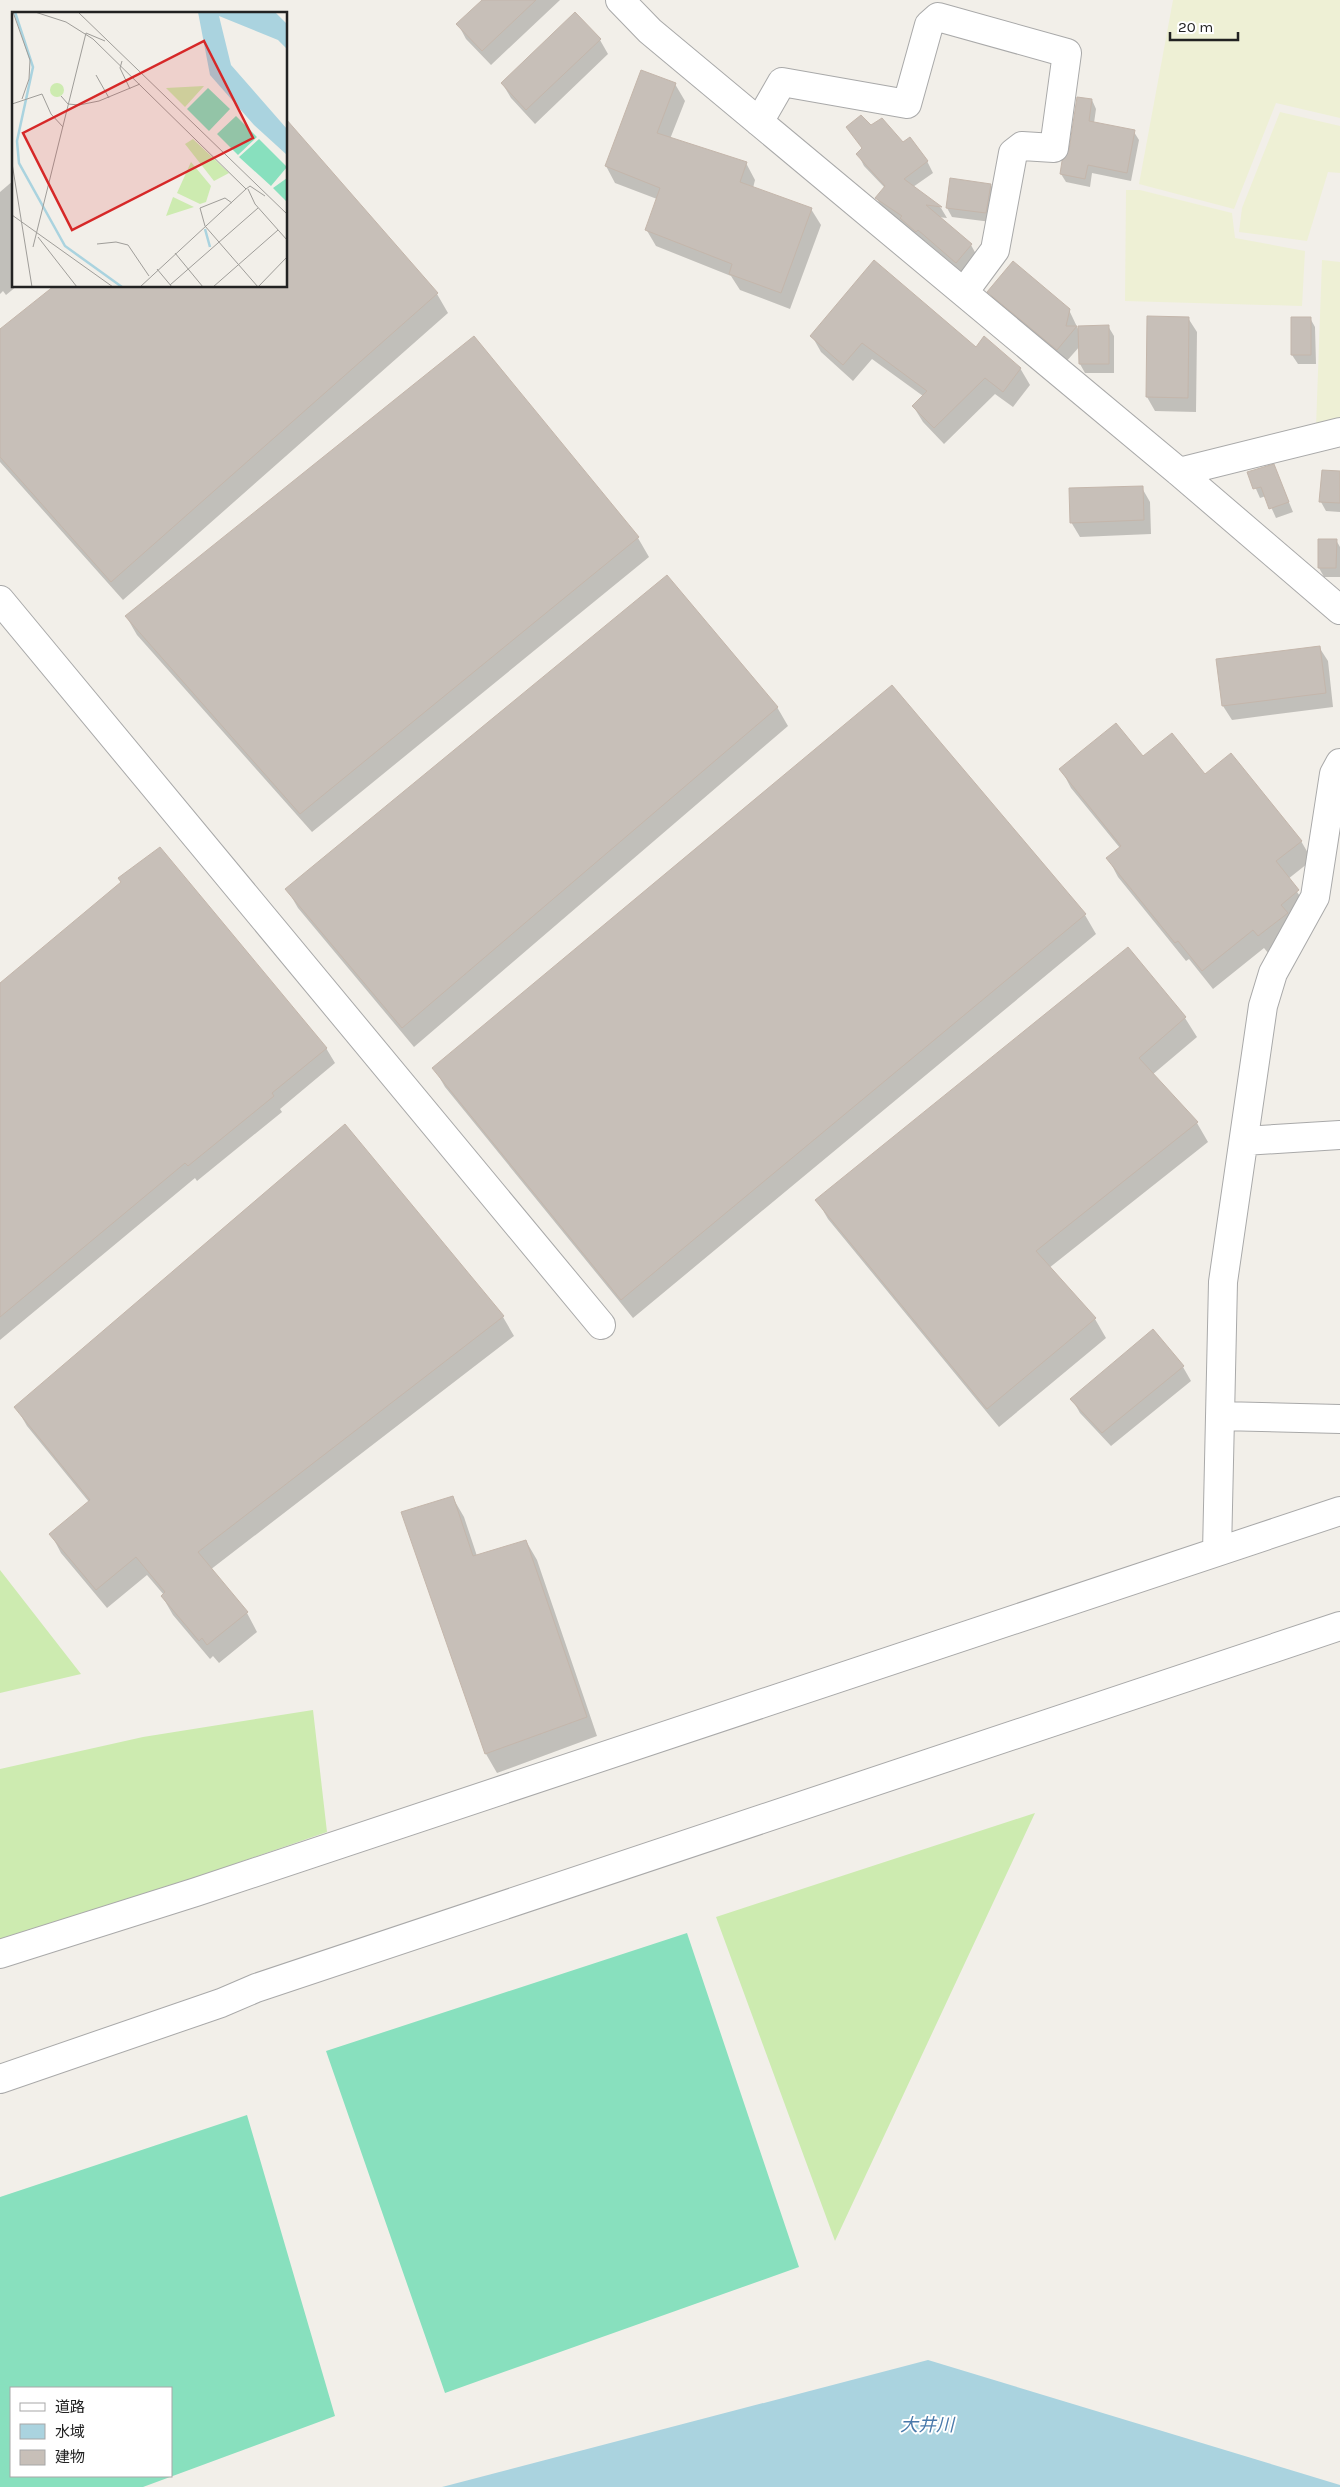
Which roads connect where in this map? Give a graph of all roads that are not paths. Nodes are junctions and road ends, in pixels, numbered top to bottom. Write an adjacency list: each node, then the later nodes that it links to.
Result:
1 (620, 0): 2 (street)
2 (759, 122): 3 (street); 3 (street)
3 (964, 292): 5 (street)
4 (1340, 432): 5 (street)
5 (1179, 472): 7 (street)
6 (0, 600): 11 (street)
7 (1340, 610)
8 (1340, 764): 10 (street)
9 (1340, 1135): 10 (street)
10 (1244, 1141): 12 (street)
11 (601, 1325)
12 (1220, 1416): 13 (street); 15 (street)
13 (1340, 1419)
14 (1340, 1511): 15 (street)
15 (1217, 1552): 17 (street)
16 (1340, 1626): 18 (street)
17 (0, 1954)
18 (0, 2079)

